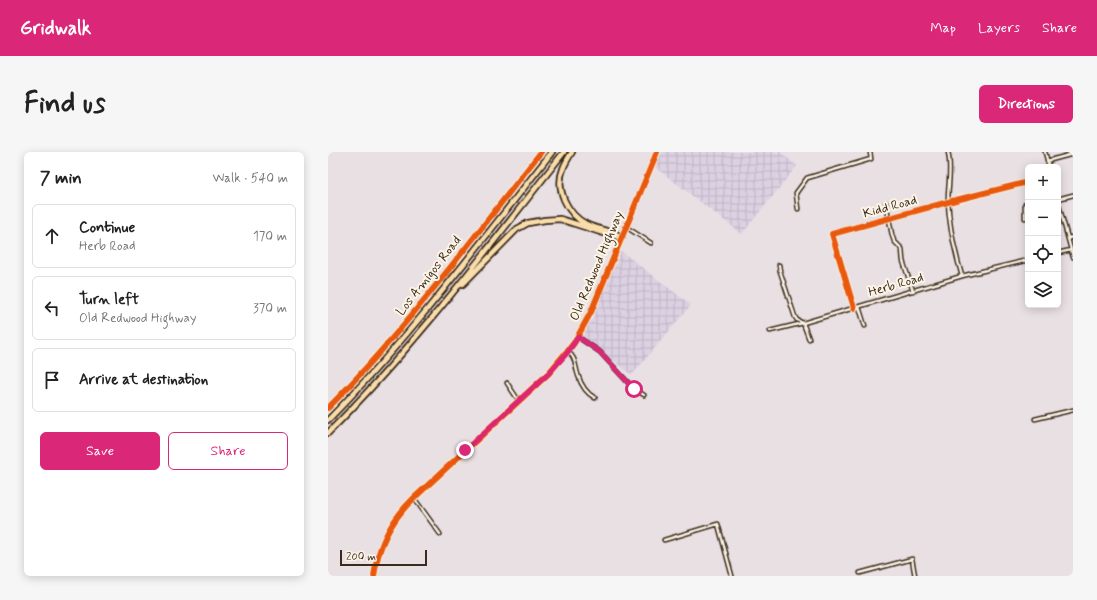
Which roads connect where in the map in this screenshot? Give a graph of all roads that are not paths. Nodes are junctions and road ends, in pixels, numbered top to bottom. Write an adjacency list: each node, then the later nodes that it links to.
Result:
1 (541, 152): 45 (main road, Los Amigos Road)
2 (552, 152): 48 (highway)
3 (564, 152): 32 (highway)
4 (572, 152): 21 (highway)
5 (657, 152): 20 (main road, Old Redwood Highway)
6 (870, 152): 17 (street)
7 (948, 152): 15 (street)
8 (1045, 152): 10 (street)
9 (1073, 154): 10 (street)
10 (1047, 161): 11 (street)
11 (1048, 164)
12 (1025, 183): 15 (street, Kidd Road)
13 (1073, 195): 14 (street)
14 (1061, 199)
15 (948, 202): 19 (street, Kidd Road); 30 (street)
16 (886, 203): 19 (street)
17 (798, 208)
18 (1061, 211): 23 (street)
19 (889, 218): 31 (street); 34 (street, Kidd Road)
20 (626, 227): 21 (main road, Old Redwood Highway); 24 (street)
21 (622, 237): 32 (highway); 38 (main road, Old Redwood Highway)
22 (1073, 237): 23 (street)
23 (1068, 238): 25 (street)
24 (651, 243)
25 (1071, 250): 26 (street); 27 (street)
26 (1061, 252)
27 (1073, 257)
28 (1025, 261): 30 (street, Herb Road)
29 (779, 265): 35 (street)
30 (962, 276): 31 (street, Herb Road)
31 (913, 291): 33 (street, Herb Road)
32 (445, 302): 49 (highway)
33 (859, 307): 34 (street, Herb Road); 36 (street)
34 (854, 308): 35 (street, Herb Road)
35 (803, 323): 37 (street, Herb Road); 39 (street)
36 (865, 326)
37 (770, 331)
38 (578, 337): 40 (main road, Old Redwood Highway); 42 (street)
39 (809, 339)
40 (568, 352): 43 (street); 44 (main road, Old Redwood Highway)
41 (507, 383): 44 (street)
42 (644, 395)
43 (595, 398)
44 (519, 401): 50 (main road, Old Redwood Highway)
45 (328, 408)
46 (1073, 410): 47 (street)
47 (1035, 419)
48 (328, 420)
49 (328, 433)
50 (414, 498): 51 (street); 54 (main road, Old Redwood Highway)
51 (440, 534)
52 (664, 540): 55 (street)
53 (860, 573): 56 (street)
54 (374, 576)
55 (732, 576)
56 (915, 576)

